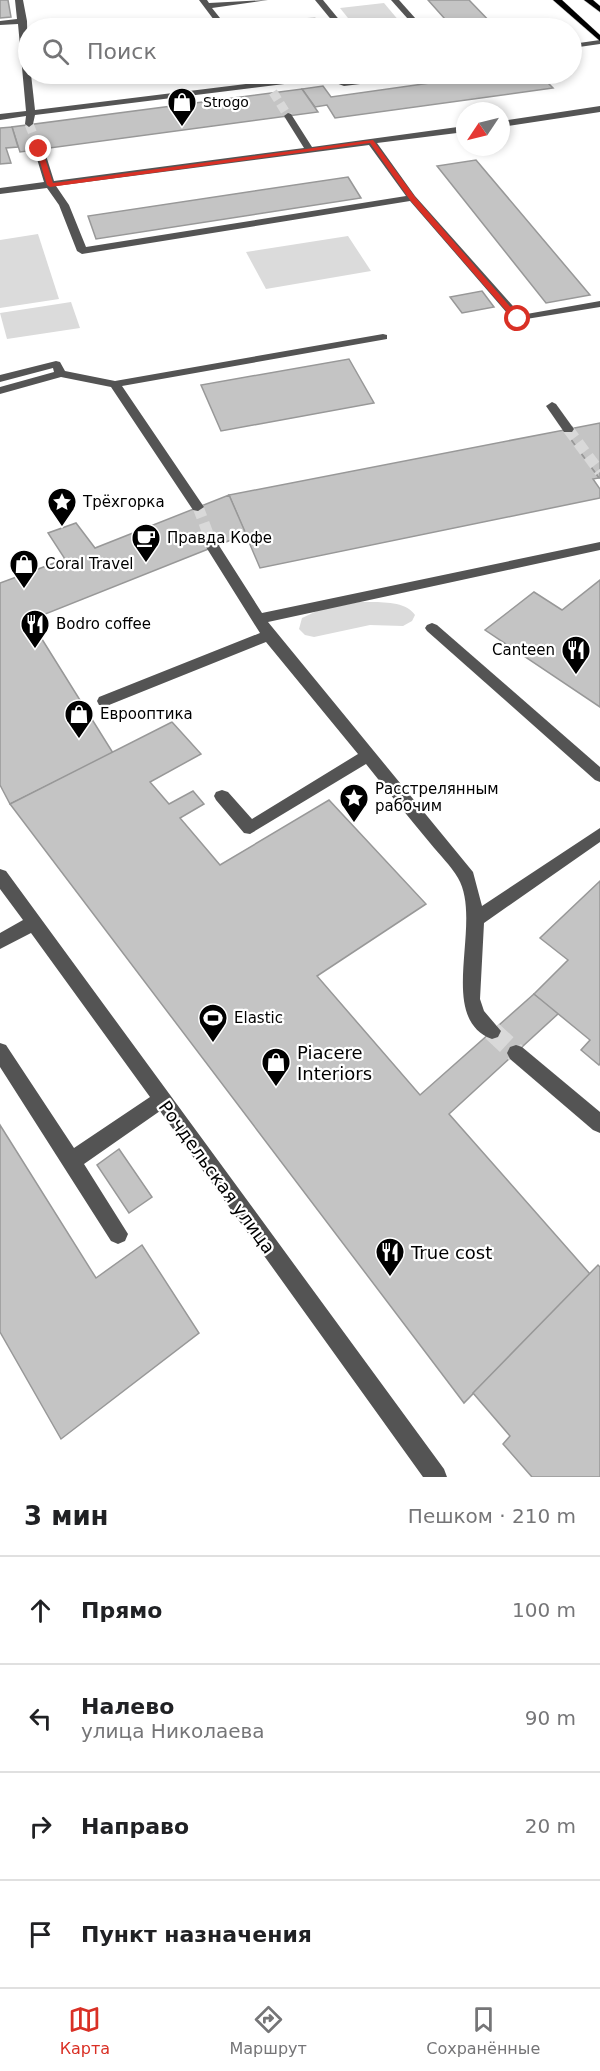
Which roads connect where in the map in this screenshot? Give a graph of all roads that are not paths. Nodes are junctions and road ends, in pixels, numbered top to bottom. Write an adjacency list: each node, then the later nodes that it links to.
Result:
1 (19, 0): 9 (street)
2 (264, 0): 7 (street)
3 (319, 0): 11 (street)
4 (395, 0): 12 (street)
5 (557, 0): 13 (main road)
6 (588, 0): 8 (main road)
7 (205, 3): 10 (street)
8 (600, 10)
9 (22, 18)
10 (216, 18)
11 (334, 18)
12 (411, 18)
13 (576, 18)
14 (18, 21): 15 (street)
15 (0, 23)
16 (582, 24): 17 (main road)
17 (600, 41): 18 (street)
18 (582, 44)
19 (28, 84): 23 (street)
20 (267, 84): 21 (street); 23 (street)
21 (273, 92)
22 (600, 109): 26 (street)
23 (31, 113): 25 (street); 27 (street)
24 (288, 116): 31 (street)
25 (0, 117)
26 (510, 123)
27 (29, 124)
28 (456, 130): 29 (street)
29 (371, 141): 31 (street); 34 (street)
30 (39, 149): 32 (street)
31 (309, 149): 32 (street)
32 (50, 185): 33 (street); 34 (street)
33 (0, 192)
34 (412, 198): 35 (street)
35 (600, 304)
36 (383, 337): 40 (street)
37 (0, 369): 38 (street)
38 (58, 369): 39 (street); 40 (street); 41 (street)
39 (0, 379)
40 (115, 384): 44 (street)
41 (0, 391)
42 (552, 406): 43 (street)
43 (568, 429)
44 (198, 507)
45 (600, 546): 47 (street)
46 (213, 547): 47 (street)
47 (258, 619): 49 (street)
48 (432, 628): 52 (street)
49 (268, 635): 50 (street); 51 (street)
50 (104, 701)
51 (369, 755): 53 (street); 56 (street)
52 (600, 776)
53 (222, 796)
54 (600, 834): 56 (street)
55 (0, 876): 57 (street, Рочдельская улица)
56 (477, 919): 59 (street)
57 (33, 923): 58 (street); 62 (street, Рочдельская улица)
58 (0, 942)
59 (492, 1031)
60 (0, 1051): 64 (street)
61 (516, 1053): 63 (street)
62 (161, 1100): 64 (street); 66 (street, Рочдельская улица)
63 (600, 1124)
64 (72, 1161): 65 (street)
65 (118, 1234)
66 (436, 1477)

